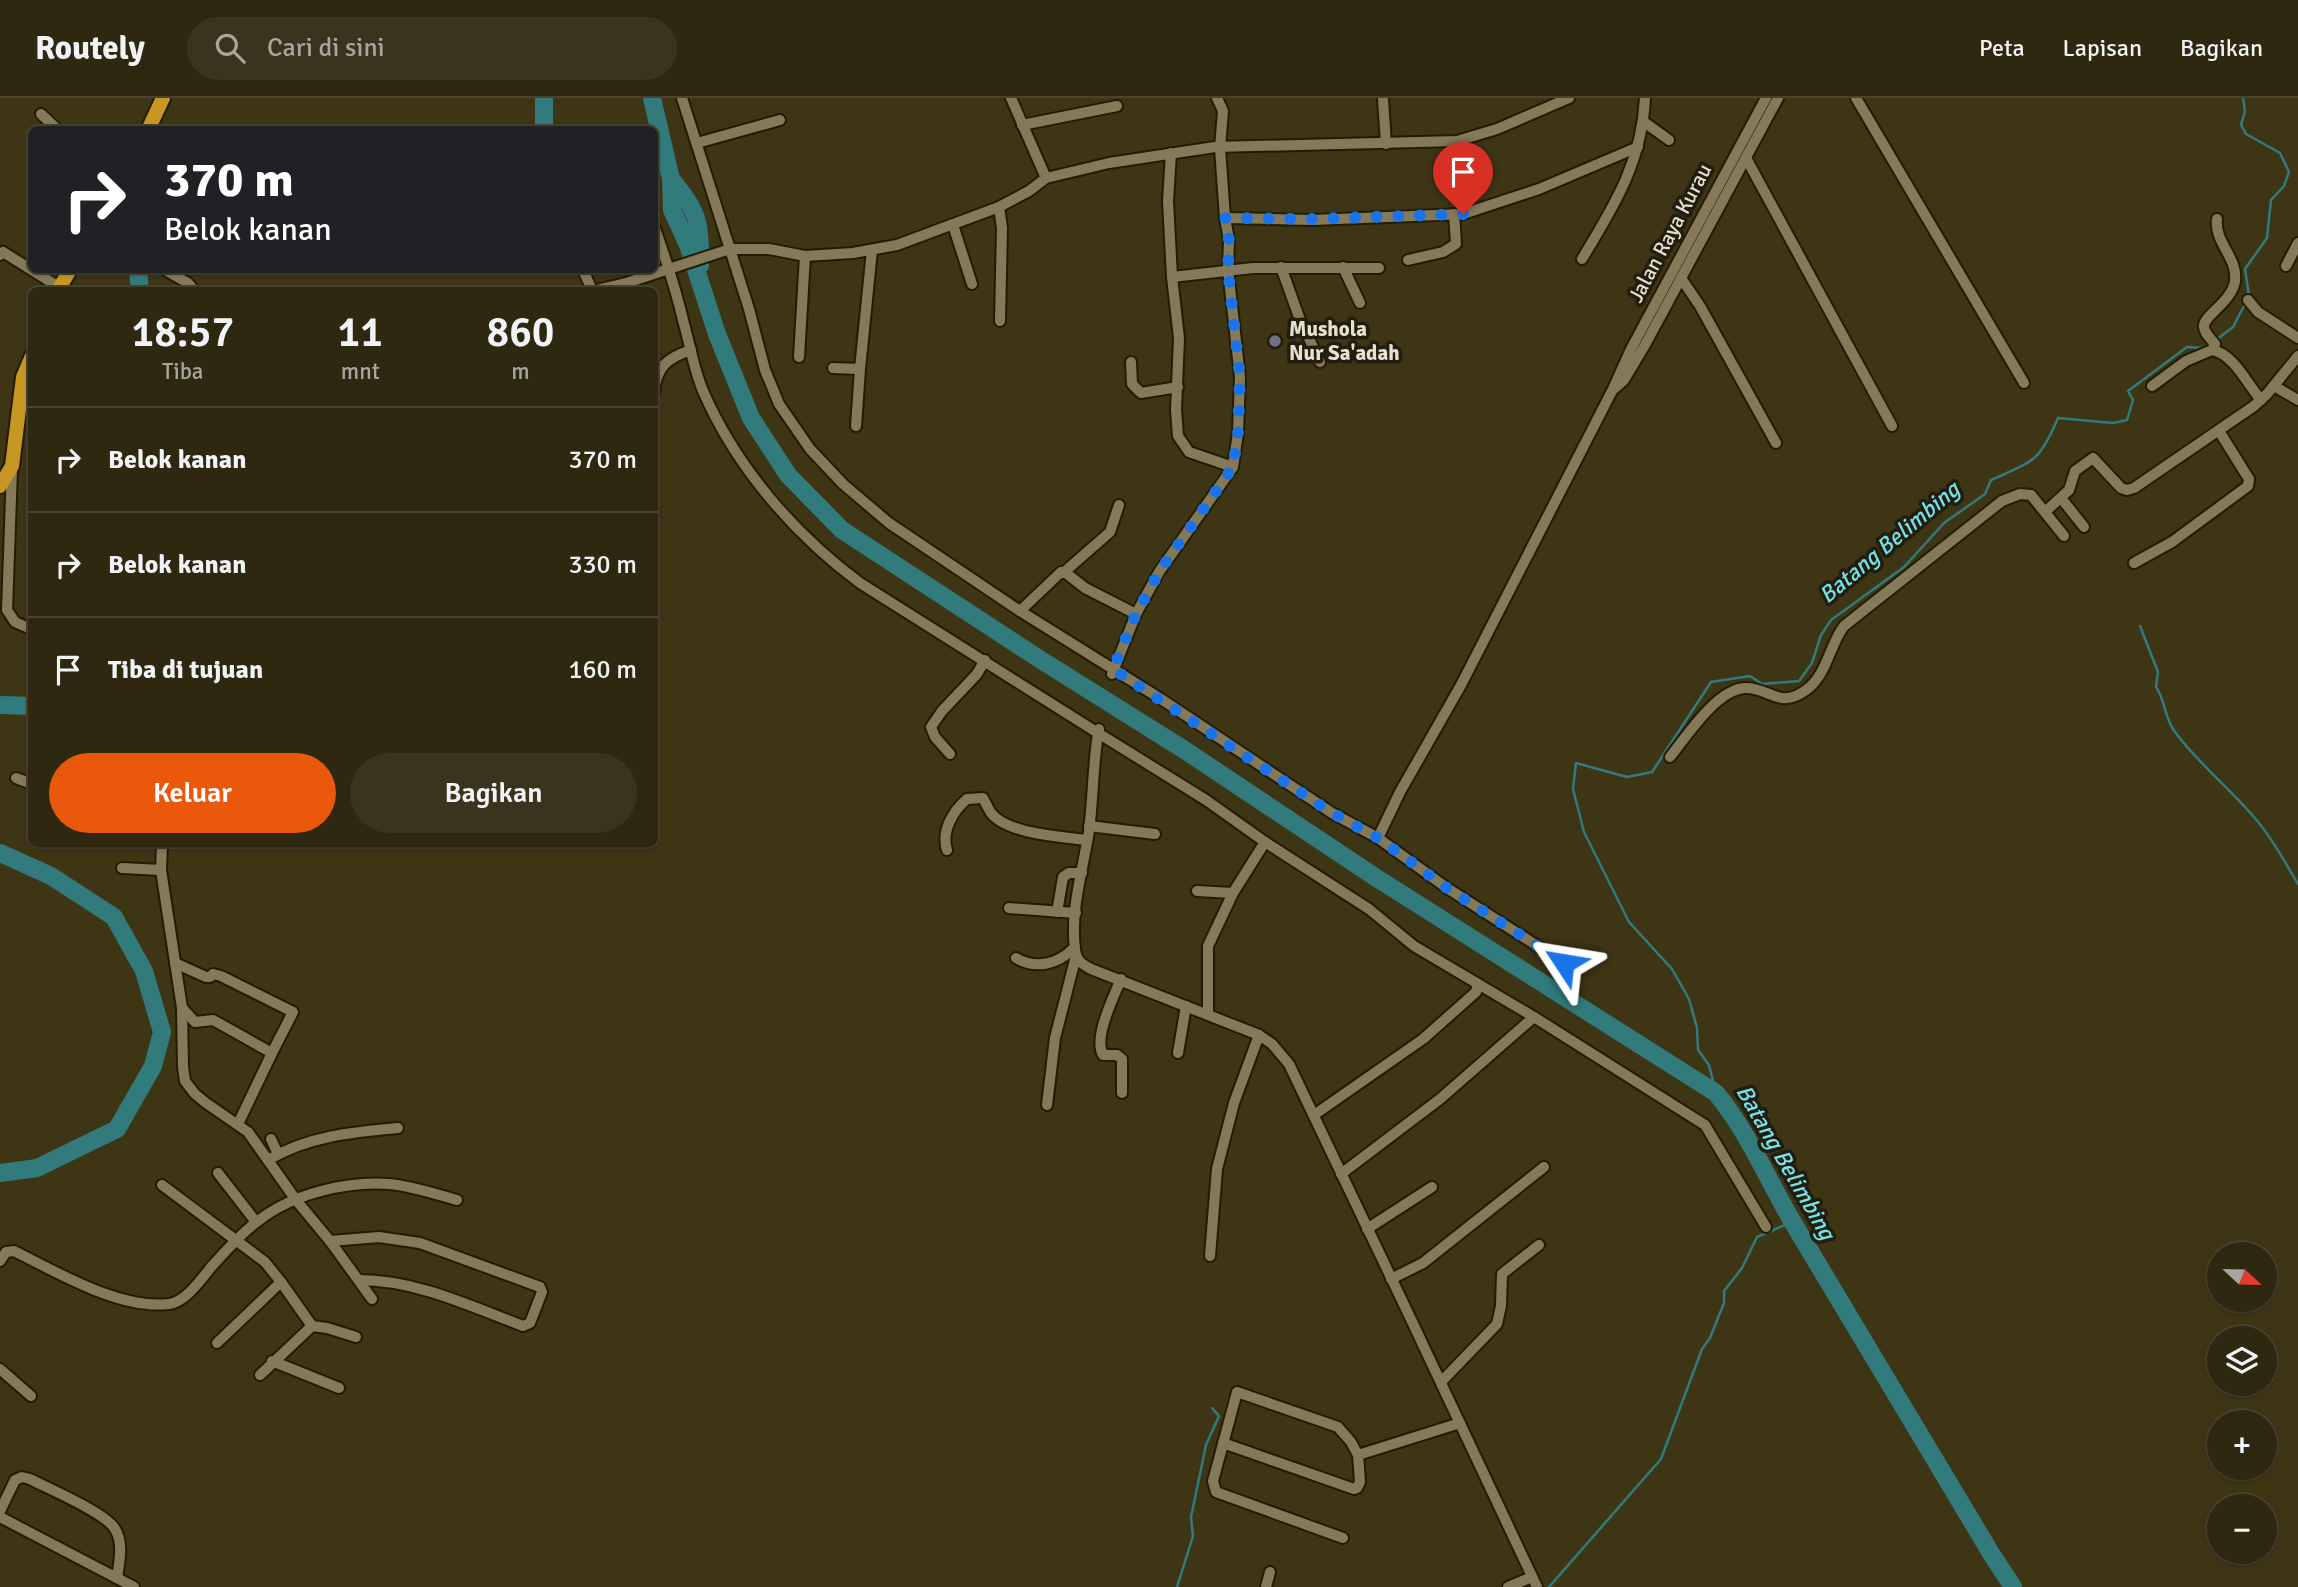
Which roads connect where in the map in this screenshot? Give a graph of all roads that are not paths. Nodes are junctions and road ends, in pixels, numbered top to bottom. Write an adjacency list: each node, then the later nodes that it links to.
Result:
1 (163, 98): 17 (main road)
2 (682, 98): 20 (street)
3 (1011, 98): 15 (street)
4 (1217, 98): 23 (street)
5 (1569, 98): 19 (street)
6 (1645, 98): 14 (street)
7 (1766, 98): 75 (street, Jalan Raya Kurau)
8 (1778, 98): 25 (street)
9 (1856, 98): 71 (street)
10 (1383, 99): 21 (street)
11 (1117, 106): 15 (street)
12 (41, 114): 16 (street)
13 (780, 120): 20 (street)
14 (1644, 122): 18 (street); 22 (street)
15 (1022, 125): 26 (street)
16 (54, 126)
17 (150, 126)
18 (1670, 140)
19 (1458, 141): 21 (street); 28 (street)
20 (696, 144): 34 (street)
21 (1386, 144): 23 (street)
22 (1638, 147): 28 (street); 38 (street)
23 (1220, 148): 24 (street); 29 (street)
24 (1171, 153): 26 (street); 51 (street)
25 (1746, 158): 52 (street); 79 (street)
26 (1046, 178): 27 (street)
27 (999, 207): 31 (street); 59 (street)
28 (1459, 214): 29 (street); 39 (street)
29 (1225, 218): 46 (street)
30 (2217, 219): 61 (street)
31 (953, 225): 35 (street); 53 (street)
32 (658, 235): 41 (street)
33 (2298, 243): 40 (street)
34 (730, 249): 37 (street); 41 (street); 92 (street)
35 (872, 250): 37 (street); 69 (street)
36 (0, 255): 45 (street)
37 (806, 256): 64 (street)
38 (1582, 259)
39 (1408, 260)
40 (2286, 266)
41 (673, 267): 47 (street); 62 (street)
42 (1281, 267): 43 (street); 46 (street); 66 (street)
43 (1343, 267): 44 (street); 58 (street)
44 (1379, 268)
45 (28, 269)
46 (1228, 270): 51 (street); 83 (street)
47 (658, 272)
48 (35, 273): 54 (street)
49 (170, 273): 55 (street)
50 (656, 273): 56 (street)
51 (1172, 277): 74 (street)
52 (1681, 278): 75 (street); 81 (street)
53 (972, 284)
54 (56, 287)
55 (191, 287)
56 (610, 287)
57 (2248, 300): 60 (street)
58 (1360, 303)
59 (1000, 321)
60 (2298, 338)
61 (2213, 347): 72 (street); 76 (street)
62 (691, 350): 70 (street); 95 (street)
63 (2298, 356): 73 (street)
64 (799, 357)
65 (1131, 362): 74 (street)
66 (1320, 362)
67 (28, 368): 82 (main road)
68 (833, 368): 69 (street)
69 (860, 369): 78 (street)
70 (658, 376)
71 (2024, 383)
72 (2152, 386)
73 (2274, 386): 76 (street); 77 (street)
74 (1178, 387): 83 (street)
75 (1613, 389): 104 (street)
76 (2261, 400): 80 (street)
77 (2298, 400)
78 (856, 426)
79 (1892, 426)
80 (2219, 431): 85 (street); 90 (street)
81 (1776, 443)
82 (12, 466): 84 (main road); 94 (street)
83 (1233, 467): 93 (street)
84 (0, 486)
85 (2061, 498): 87 (street); 88 (street)
86 (1119, 505): 91 (street)
87 (2046, 511): 89 (street); 99 (street)
88 (2084, 527)
89 (2064, 536)
90 (2134, 563)
91 (1063, 572): 92 (street); 93 (street)
92 (1020, 611): 96 (street)
93 (1136, 614): 96 (street)
94 (28, 628)
95 (985, 660): 97 (street); 98 (street)
96 (1113, 672): 104 (street)
97 (1098, 731): 102 (street); 106 (street)
98 (950, 754)
99 (1671, 757)
100 (16, 778): 101 (street)
101 (28, 782)
102 (1090, 827): 103 (street); 105 (street)
103 (1155, 834)
104 (1378, 838): 120 (street)
105 (1087, 840): 108 (street); 111 (street)
106 (1265, 842): 113 (street); 122 (street)
107 (162, 847): 110 (street)
108 (947, 850)
109 (121, 868): 110 (street)
110 (161, 870): 119 (street)
111 (1082, 873): 115 (street); 116 (street)
112 (1197, 891): 113 (street)
113 (1233, 893): 125 (street)
114 (1009, 908): 115 (street)
115 (1057, 912): 116 (street)
116 (1076, 913): 117 (street)
117 (1075, 952): 118 (street); 121 (street); 131 (street)
118 (1016, 958)
119 (175, 963): 124 (street); 128 (street)
120 (1564, 963)
121 (1121, 979): 123 (street); 130 (street)
122 (1478, 984): 126 (street); 132 (street)
123 (1186, 1006): 125 (street); 129 (street)
124 (183, 1008): 128 (street); 133 (street)
125 (1208, 1014): 127 (street)
126 (1534, 1017): 139 (street); 145 (street)
127 (1259, 1035): 132 (street); 150 (street)
128 (272, 1053): 133 (street)
129 (1178, 1053)
130 (1122, 1093)
131 (1047, 1105)
132 (1314, 1115): 139 (street)
133 (238, 1124): 136 (street)
134 (398, 1128): 136 (street)
135 (271, 1139): 136 (street)
136 (273, 1157): 142 (street)
137 (1544, 1167): 152 (street)
138 (218, 1173): 144 (street)
139 (1341, 1174): 146 (street)
140 (162, 1185): 147 (street)
141 (1432, 1187): 146 (street)
142 (296, 1200): 143 (street); 144 (street); 148 (street)
143 (457, 1200)
144 (256, 1222): 147 (street)
145 (1766, 1227)
146 (1367, 1228): 152 (street)
147 (236, 1239): 151 (street); 154 (street)
148 (330, 1241): 153 (street); 153 (street)
149 (1539, 1245): 162 (street)
150 (1210, 1256)
151 (0, 1261)
152 (1391, 1279): 162 (street)
153 (359, 1280): 155 (street)
154 (282, 1282): 156 (street); 158 (street)
155 (372, 1299)
156 (312, 1326): 157 (street); 159 (street)
157 (356, 1337)
158 (217, 1343)
159 (272, 1361): 161 (street); 163 (street)
160 (0, 1369): 164 (street)
161 (260, 1375)
162 (1442, 1381): 165 (street)
163 (339, 1388)
164 (30, 1396)
165 (1460, 1423): 167 (street); 173 (street)
166 (1223, 1443): 167 (street); 167 (street); 170 (street)
167 (1358, 1455)
168 (0, 1511): 172 (street)
169 (0, 1517): 172 (street)
170 (1343, 1538)
171 (1270, 1572): 175 (street)
172 (117, 1578): 174 (street)
173 (1535, 1582): 176 (street)
174 (134, 1587)
175 (1266, 1587)
176 (1508, 1587)

